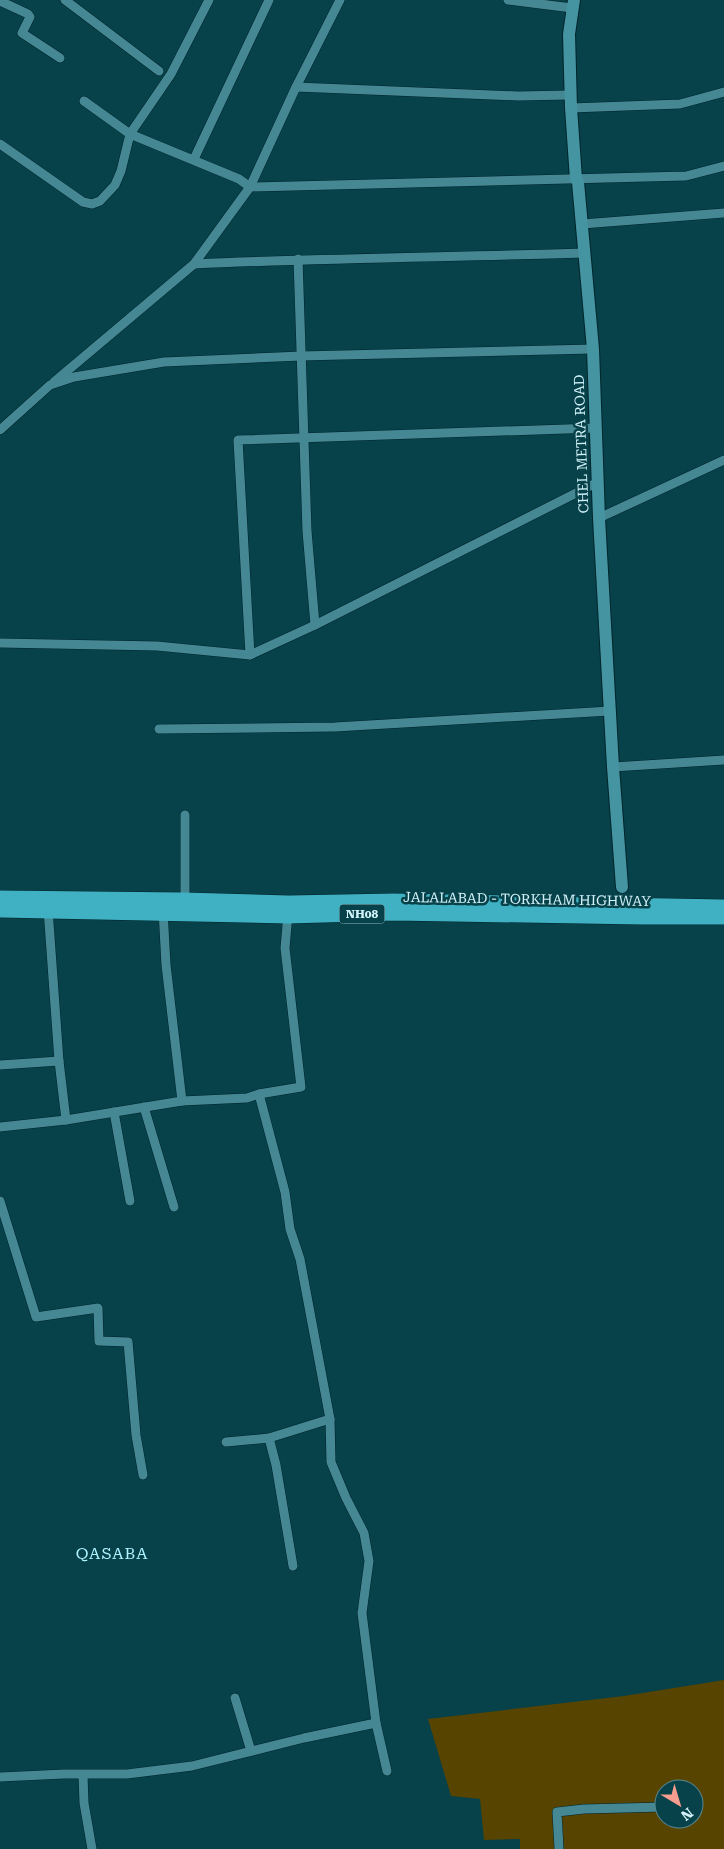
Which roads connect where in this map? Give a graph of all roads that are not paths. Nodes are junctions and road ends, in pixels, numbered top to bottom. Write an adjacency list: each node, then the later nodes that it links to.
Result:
1 (65, 0): 9 (street)
2 (209, 0): 15 (street)
3 (269, 0): 17 (street)
4 (340, 0): 10 (street)
5 (508, 0): 7 (street)
6 (0, 1): 8 (street)
7 (573, 4): 12 (street, CHEL METRA ROAD)
8 (60, 58)
9 (159, 71)
10 (296, 88): 12 (street); 20 (street)
11 (724, 92): 14 (street)
12 (570, 95): 14 (street, CHEL METRA ROAD)
13 (84, 101): 15 (street)
14 (571, 108): 19 (street, CHEL METRA ROAD)
15 (130, 134): 16 (street); 17 (street)
16 (0, 144)
17 (194, 159): 20 (street)
18 (724, 166): 19 (street)
19 (576, 179): 20 (street); 22 (street, CHEL METRA ROAD)
20 (250, 187): 25 (street)
21 (724, 213): 22 (street)
22 (582, 224): 23 (street, CHEL METRA ROAD)
23 (584, 253): 24 (street); 26 (street, CHEL METRA ROAD)
24 (298, 259): 25 (street); 27 (street)
25 (194, 264): 28 (street)
26 (593, 349): 27 (street); 29 (street, CHEL METRA ROAD)
27 (301, 356): 28 (street); 31 (street)
28 (50, 385): 30 (street)
29 (595, 428): 31 (street); 33 (street, CHEL METRA ROAD)
30 (0, 430)
31 (303, 439): 35 (street); 37 (street)
32 (724, 460): 34 (street)
33 (598, 482): 34 (street, CHEL METRA ROAD); 35 (street)
34 (599, 518): 38 (street, CHEL METRA ROAD)
35 (315, 625): 37 (street)
36 (0, 643): 37 (street)
37 (250, 655)
38 (610, 711): 39 (street); 41 (street, CHEL METRA ROAD)
39 (159, 729)
40 (724, 760): 41 (street)
41 (613, 767): 43 (street, CHEL METRA ROAD)
42 (185, 816): 46 (street)
43 (622, 887): 48 (street); 50 (street)
44 (0, 898): 45 (highway, JALALABAD - TORKHAM HIGHWAY / NH08)
45 (20, 898): 47 (highway, JALALABAD - TORKHAM HIGHWAY / NH08); 52 (highway, JALALABAD - TORKHAM HIGHWAY / NH08)
46 (185, 900): 49 (highway, JALALABAD - TORKHAM HIGHWAY / NH08); 53 (highway, JALALABAD - TORKHAM HIGHWAY / NH08)
47 (50, 904): 49 (highway, JALALABAD - TORKHAM HIGHWAY / NH08); 52 (highway, JALALABAD - TORKHAM HIGHWAY / NH08); 55 (street)
48 (606, 904): 50 (highway, JALALABAD - TORKHAM HIGHWAY / NH08); 53 (highway, JALALABAD - TORKHAM HIGHWAY / NH08)
49 (164, 906): 53 (highway, JALALABAD - TORKHAM HIGHWAY / NH08); 58 (street)
50 (640, 906): 51 (highway, JALALABAD - TORKHAM HIGHWAY / NH08)
51 (724, 907)
52 (0, 909)
53 (288, 910): 54 (highway, JALALABAD - TORKHAM HIGHWAY / NH08); 57 (street)
54 (724, 917)
55 (59, 1061): 56 (street); 61 (street)
56 (0, 1066)
57 (259, 1094): 58 (street); 66 (street)
58 (182, 1101): 59 (street)
59 (144, 1107): 60 (street); 65 (street)
60 (114, 1112): 61 (street); 64 (street)
61 (66, 1120): 62 (street)
62 (0, 1127)
63 (0, 1201): 69 (street)
64 (130, 1201)
65 (174, 1206)
66 (330, 1418): 67 (street); 72 (street)
67 (269, 1438): 68 (street); 70 (street)
68 (226, 1442)
69 (143, 1476)
70 (293, 1566)
71 (235, 1698): 73 (street)
72 (376, 1723): 73 (street); 74 (street)
73 (251, 1751): 75 (street)
74 (388, 1771)
75 (83, 1775): 76 (street); 78 (street)
76 (0, 1777)
77 (654, 1807): 79 (street)
78 (92, 1849)
79 (559, 1849)

